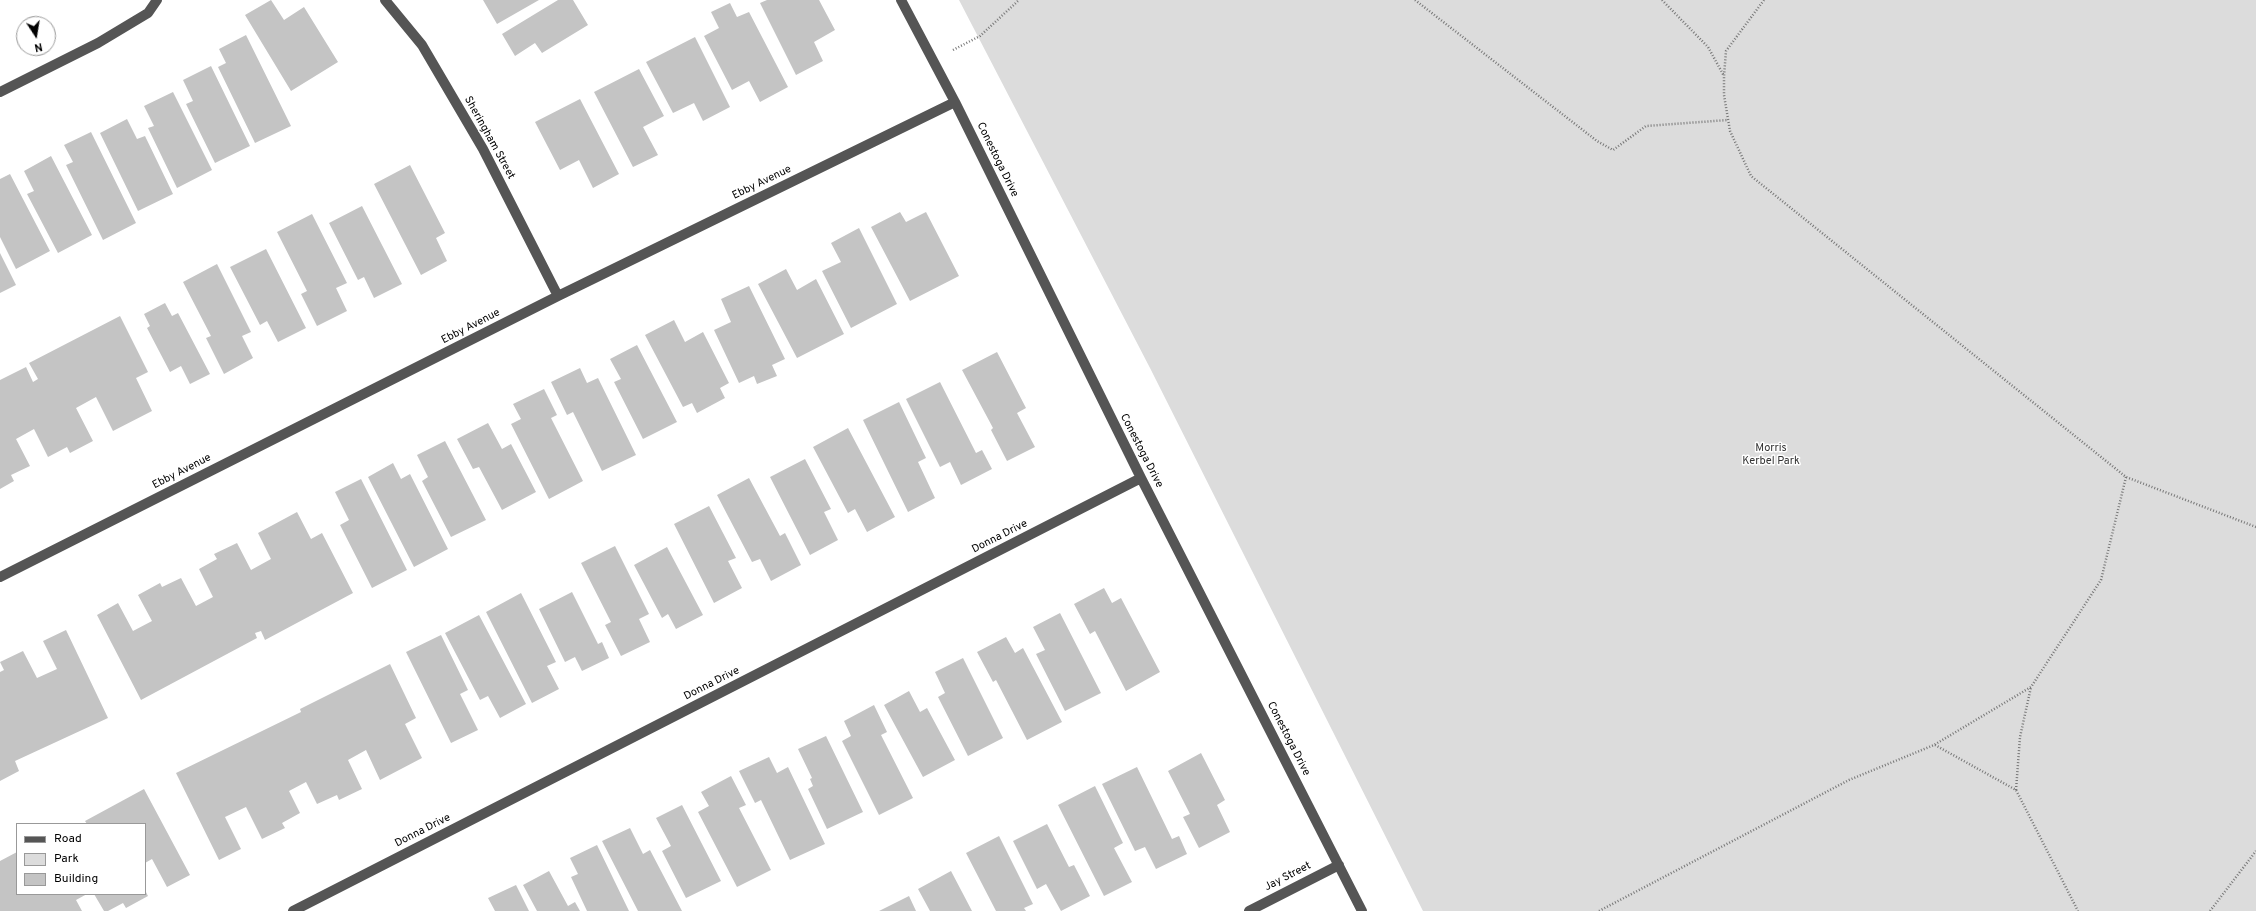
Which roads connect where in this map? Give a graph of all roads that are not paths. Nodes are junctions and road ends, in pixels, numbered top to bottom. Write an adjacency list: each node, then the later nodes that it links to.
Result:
1 (157, 0): 4 (street)
2 (385, 0): 6 (street, Sheringham Street)
3 (901, 0): 5 (street, Conestoga Drive)
4 (0, 92)
5 (955, 102): 6 (street, Ebby Avenue); 7 (street, Conestoga Drive)
6 (558, 296): 8 (street, Ebby Avenue)
7 (1142, 478): 9 (street, Conestoga Drive); 10 (street, Donna Drive)
8 (0, 577)
9 (1339, 865): 11 (street, Jay Street); 12 (street, Conestoga Drive)
10 (293, 911)
11 (1249, 911)
12 (1362, 911)

